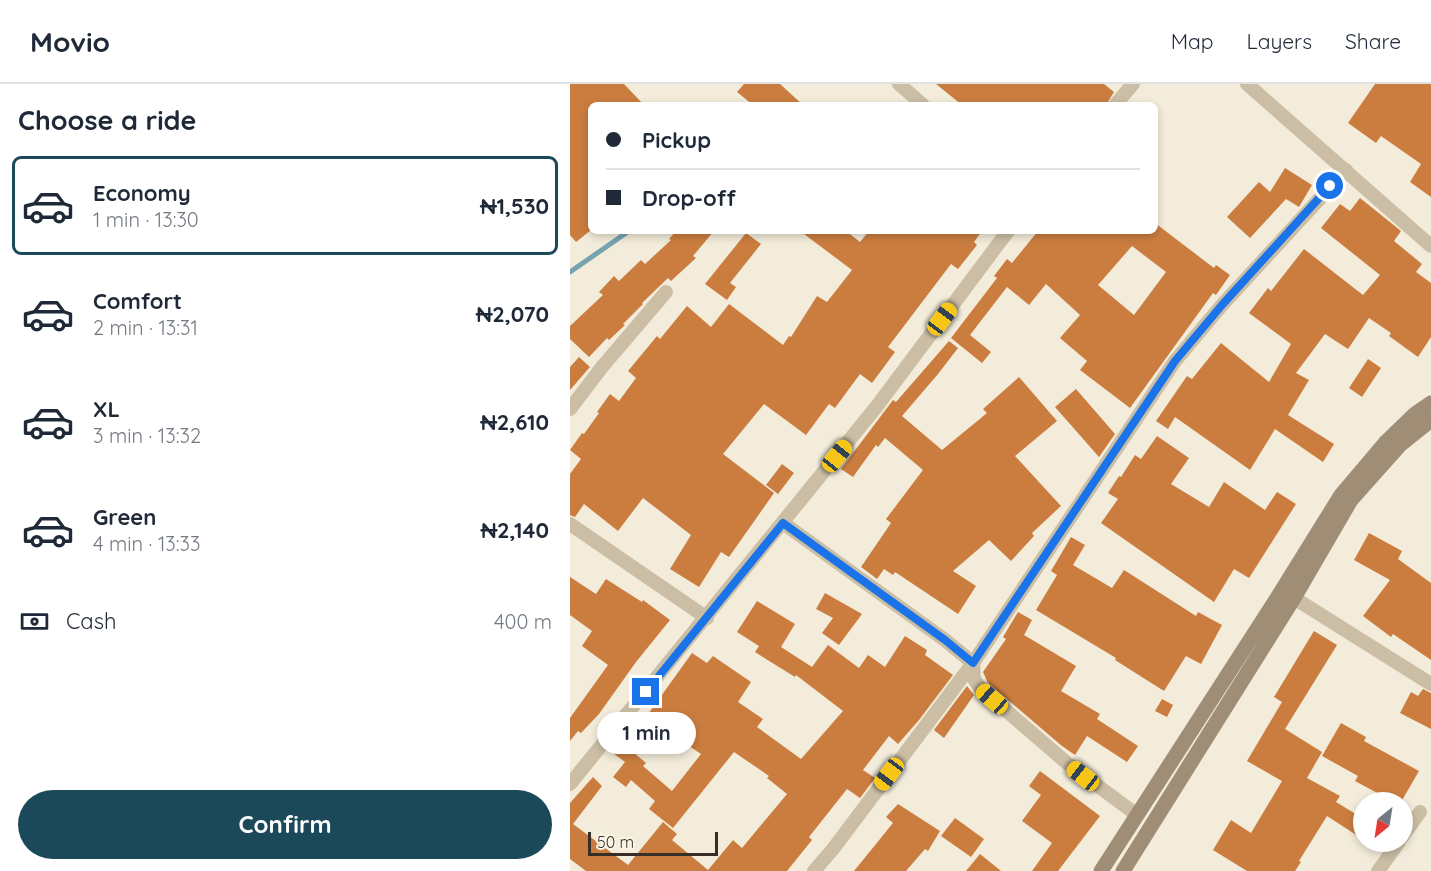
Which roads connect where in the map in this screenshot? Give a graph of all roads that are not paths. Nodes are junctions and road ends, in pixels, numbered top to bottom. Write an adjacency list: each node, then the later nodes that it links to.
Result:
1 (899, 84): 4 (street)
2 (1133, 84): 5 (street)
3 (1247, 84): 6 (street)
4 (919, 102)
5 (1118, 102)
6 (1346, 170): 8 (street); 17 (street)
7 (1006, 234): 13 (street)
8 (1431, 246)
9 (666, 292): 11 (street)
10 (1431, 403): 21 (street)
11 (570, 410)
12 (1431, 420): 15 (street)
13 (783, 523): 16 (street); 17 (street)
14 (570, 524): 16 (street)
15 (1294, 598): 18 (street); 26 (street)
16 (707, 618): 19 (street)
17 (973, 663): 21 (street); 24 (street)
18 (1431, 684)
19 (570, 784)
20 (1420, 812): 22 (street)
21 (1137, 815): 25 (street)
22 (1413, 822)
23 (1392, 852): 27 (street)
24 (814, 871)
25 (1101, 871)
26 (1123, 871)
27 (1378, 871)

